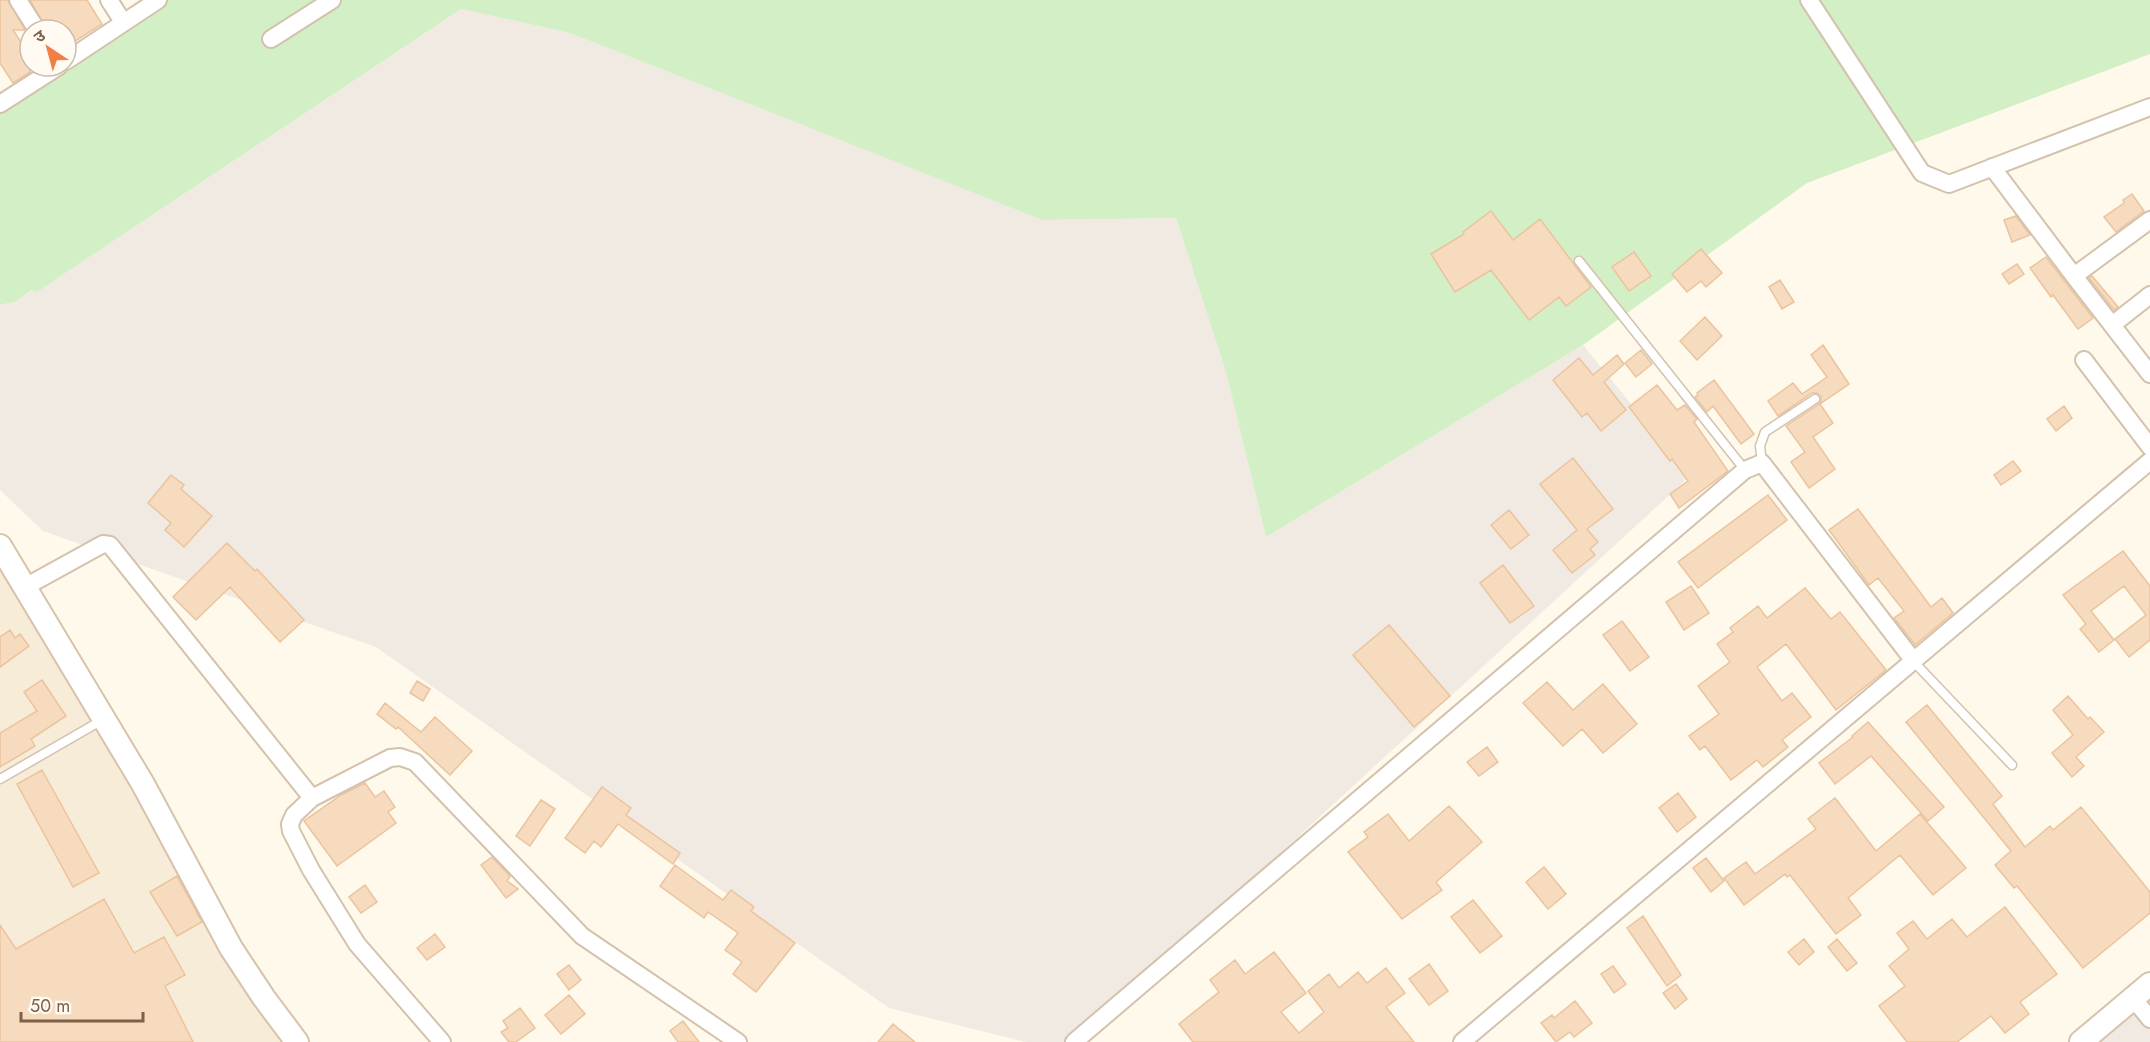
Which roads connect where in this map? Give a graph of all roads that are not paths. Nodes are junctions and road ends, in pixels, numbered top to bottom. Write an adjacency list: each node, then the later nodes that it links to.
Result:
1 (18, 0): 6 (street)
2 (109, 0): 7 (street)
3 (158, 0): 7 (street)
4 (332, 0): 8 (street)
5 (1809, 0): 13 (street)
6 (29, 18)
7 (123, 22): 9 (street)
8 (271, 39)
9 (78, 53)
10 (40, 78): 11 (street)
11 (0, 104)
12 (2150, 107): 13 (street)
13 (1992, 167): 16 (street)
14 (2150, 220): 16 (street)
15 (1579, 261): 25 (lane)
16 (2074, 276): 18 (street)
17 (2150, 295): 18 (street)
18 (2112, 325): 20 (street)
19 (2084, 360): 22 (street)
20 (2150, 373)
21 (1815, 399): 24 (lane)
22 (2150, 447)
23 (2150, 461): 28 (street)
24 (1762, 463): 25 (street); 28 (street)
25 (1745, 470): 38 (street)
26 (0, 546): 27 (street)
27 (25, 587): 29 (street); 32 (street)
28 (1913, 660): 30 (lane); 39 (street)
29 (104, 719): 31 (lane); 35 (street)
30 (2012, 765)
31 (0, 779)
32 (312, 798): 36 (street); 37 (street)
33 (2141, 991): 34 (street); 40 (street)
34 (2150, 1019)
35 (297, 1042)
36 (442, 1042)
37 (738, 1042)
38 (1074, 1042)
39 (1462, 1042)
40 (2081, 1042)

